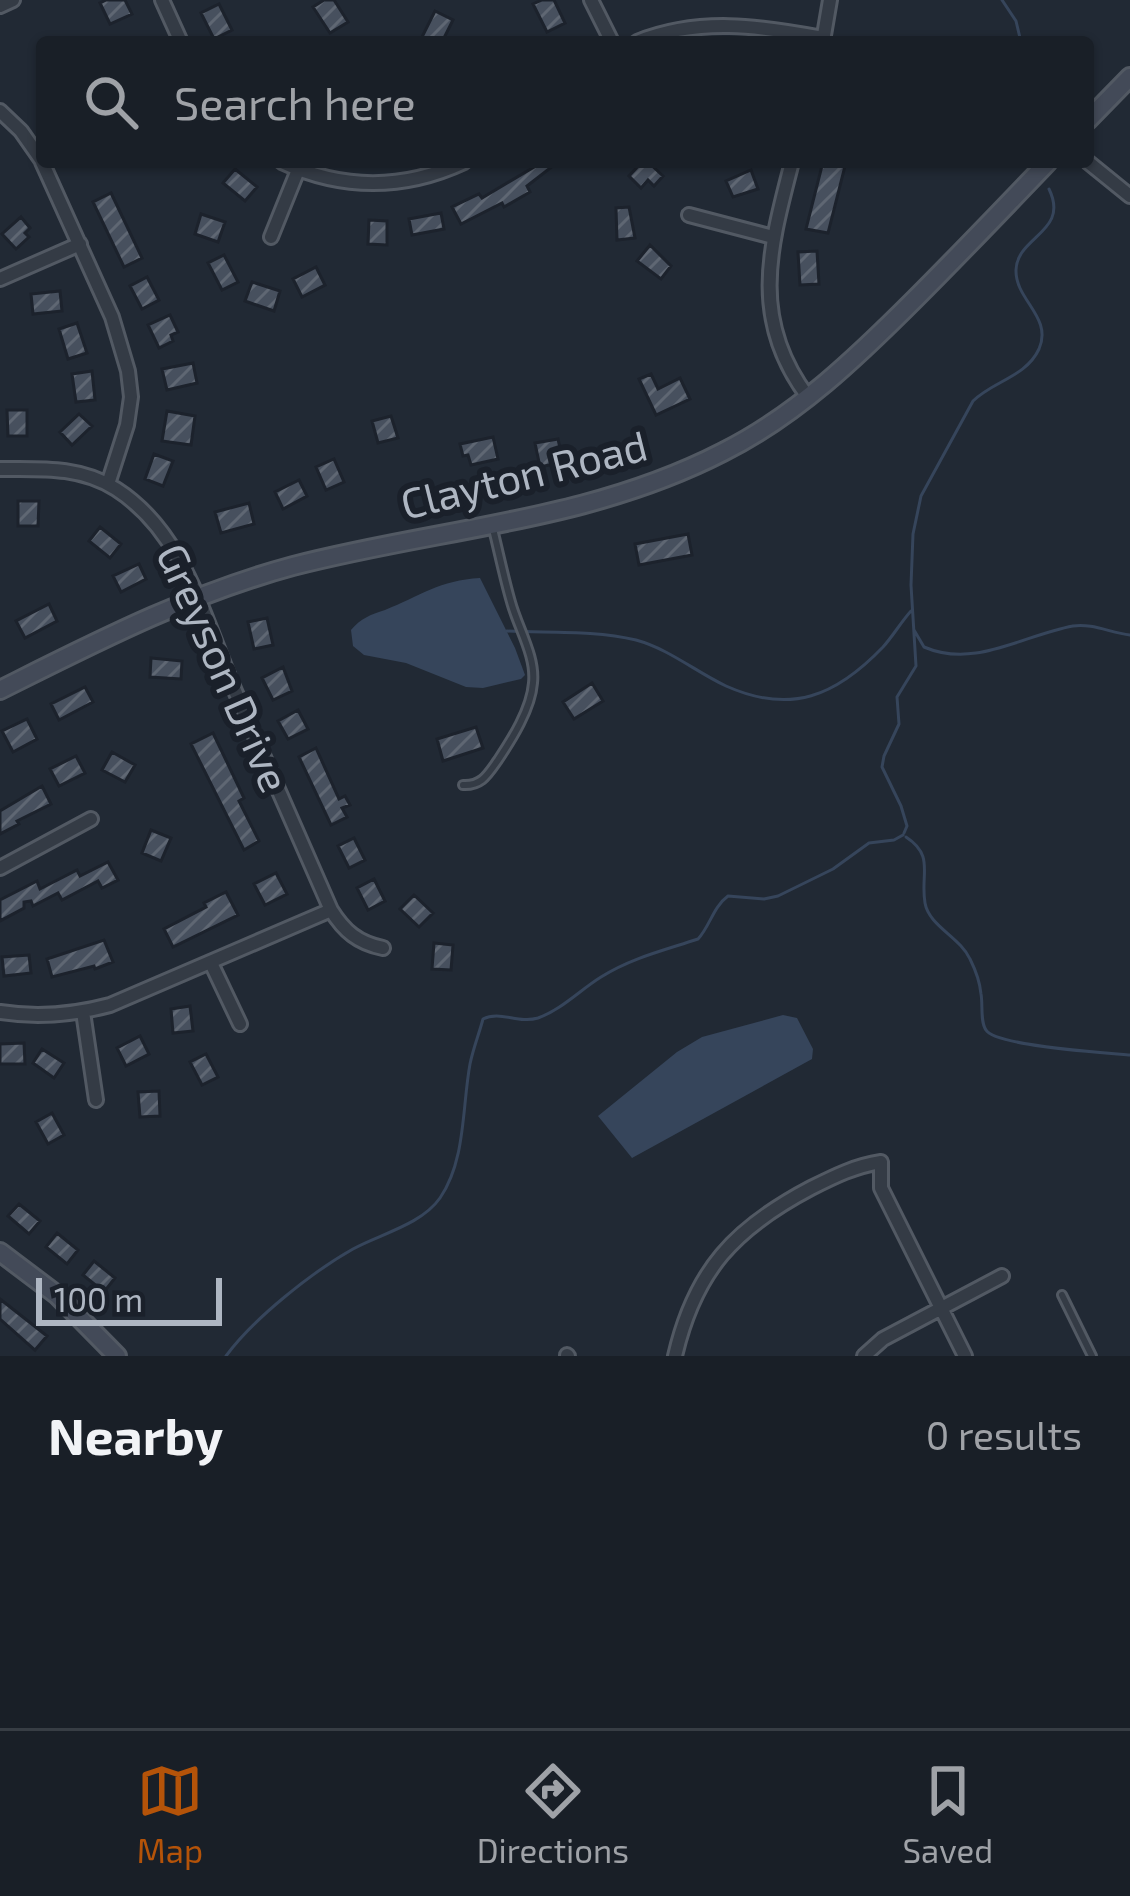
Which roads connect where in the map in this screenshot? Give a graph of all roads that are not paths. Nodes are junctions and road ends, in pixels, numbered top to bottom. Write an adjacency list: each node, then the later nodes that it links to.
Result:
1 (13, 0): 5 (street)
2 (163, 0): 6 (street)
3 (591, 0): 7 (street)
4 (830, 0): 10 (street)
5 (0, 6)
6 (178, 36)
7 (609, 36)
8 (656, 36): 9 (street)
9 (804, 36)
10 (824, 36)
11 (1130, 77): 13 (street)
12 (0, 111): 14 (street)
13 (1094, 114)
14 (36, 153)
15 (1094, 167): 22 (street)
16 (45, 168): 26 (street)
17 (294, 168): 21 (street)
18 (449, 168): 21 (street)
19 (790, 168): 25 (street)
20 (1042, 168): 28 (street, Clayton Road)
21 (298, 170): 24 (street)
22 (1130, 196)
23 (689, 215): 25 (street)
24 (271, 237)
25 (773, 237): 28 (street)
26 (80, 244): 27 (street); 30 (street)
27 (0, 279)
28 (808, 397): 31 (street, Clayton Road)
29 (0, 469): 30 (street, Greyson Drive)
30 (108, 484): 32 (street, Greyson Drive)
31 (492, 525): 32 (street, Clayton Road); 34 (lane)
32 (197, 596): 33 (street, Clayton Road); 37 (street, Greyson Drive)
33 (0, 690)
34 (463, 784)
35 (91, 819): 36 (street)
36 (0, 868)
37 (331, 910): 38 (street, Greyson Drive); 39 (street)
38 (383, 948)
39 (211, 963): 41 (street); 42 (street)
40 (0, 1012): 41 (street)
41 (83, 1012): 43 (street)
42 (240, 1024)
43 (96, 1100)
44 (0, 1252): 48 (street)
45 (1002, 1276): 47 (street)
46 (1062, 1295): 52 (lane)
47 (941, 1308): 49 (street); 50 (street); 51 (street)
48 (117, 1356)
49 (675, 1356)
50 (864, 1356)
51 (965, 1356)
52 (1092, 1356)

